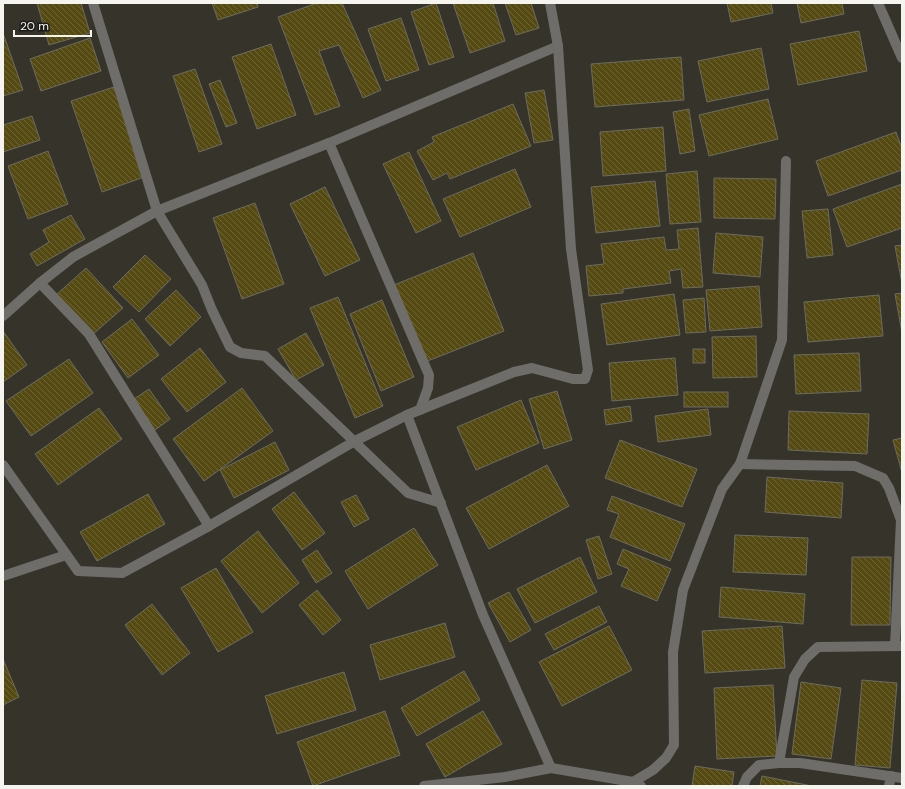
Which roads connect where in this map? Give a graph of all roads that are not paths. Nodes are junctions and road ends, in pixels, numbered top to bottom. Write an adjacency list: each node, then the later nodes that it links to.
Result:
1 (93, 3): 8 (street)
2 (550, 3): 4 (street)
3 (878, 3): 5 (street)
4 (558, 46): 6 (street); 11 (street)
5 (902, 58)
6 (329, 143): 8 (street); 11 (street)
7 (786, 161): 14 (street)
8 (157, 211): 9 (street); 13 (street)
9 (40, 283): 10 (street); 17 (street)
10 (3, 316)
11 (420, 410): 12 (street)
12 (407, 415): 13 (street); 16 (street)
13 (355, 441): 16 (street); 17 (street)
14 (740, 464): 20 (street); 25 (street)
15 (3, 465): 18 (street)
16 (441, 502): 22 (street)
17 (209, 526): 18 (street)
18 (66, 555): 19 (street)
19 (3, 576)
20 (899, 646): 21 (street)
21 (779, 763): 24 (street); 27 (street)
22 (551, 768): 25 (street); 26 (street)
23 (902, 778): 24 (street)
24 (890, 781)
25 (637, 784)
26 (424, 786)
27 (743, 786)

